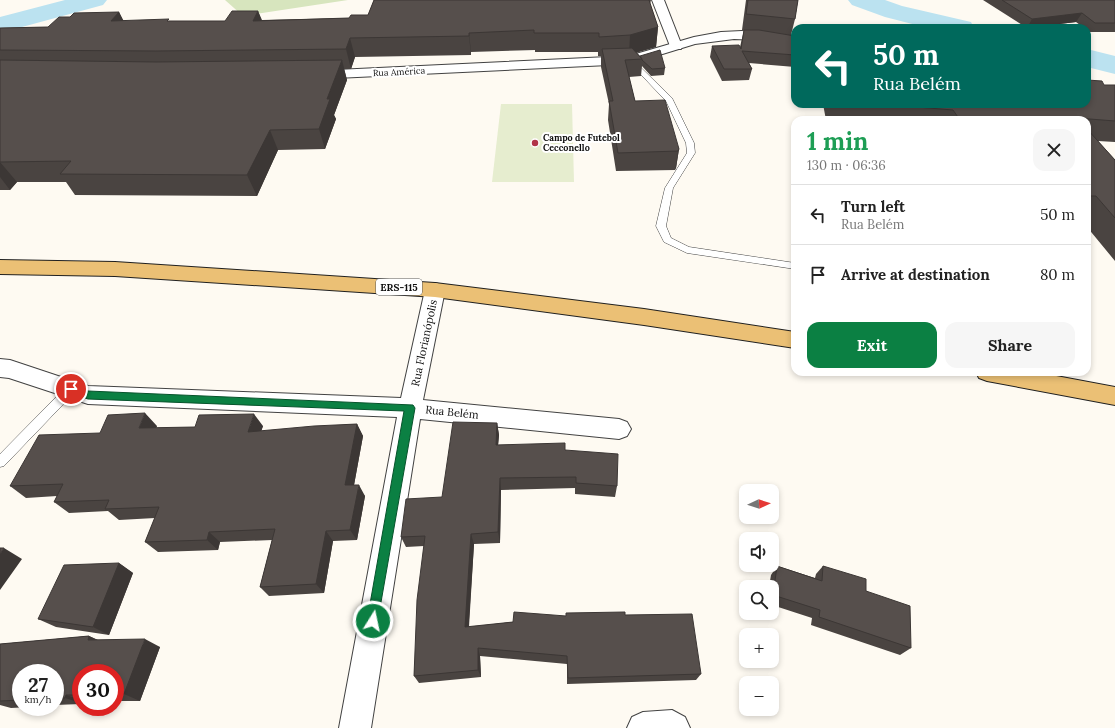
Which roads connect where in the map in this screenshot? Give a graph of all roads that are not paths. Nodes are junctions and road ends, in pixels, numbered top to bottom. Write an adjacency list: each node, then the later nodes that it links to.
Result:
1 (658, 0): 3 (street)
2 (791, 41): 3 (street, Rua América)
3 (676, 46): 4 (street, Rua América)
4 (630, 60): 5 (street, Rua América); 6 (lane)
5 (306, 75)
6 (791, 265)
7 (0, 267): 8 (main road, ERS-115)
8 (435, 290): 9 (main road, ERS-115); 14 (street, Rua Florianópolis)
9 (791, 339)
10 (0, 368): 12 (street, Rua Belém)
11 (1008, 376): 13 (main road)
12 (71, 389): 14 (street, Rua Belém); 16 (lane)
13 (1115, 396)
14 (410, 408): 15 (street, Rua Belém); 17 (street, Rua Florianópolis)
15 (619, 429)
16 (0, 462)
17 (355, 728)

